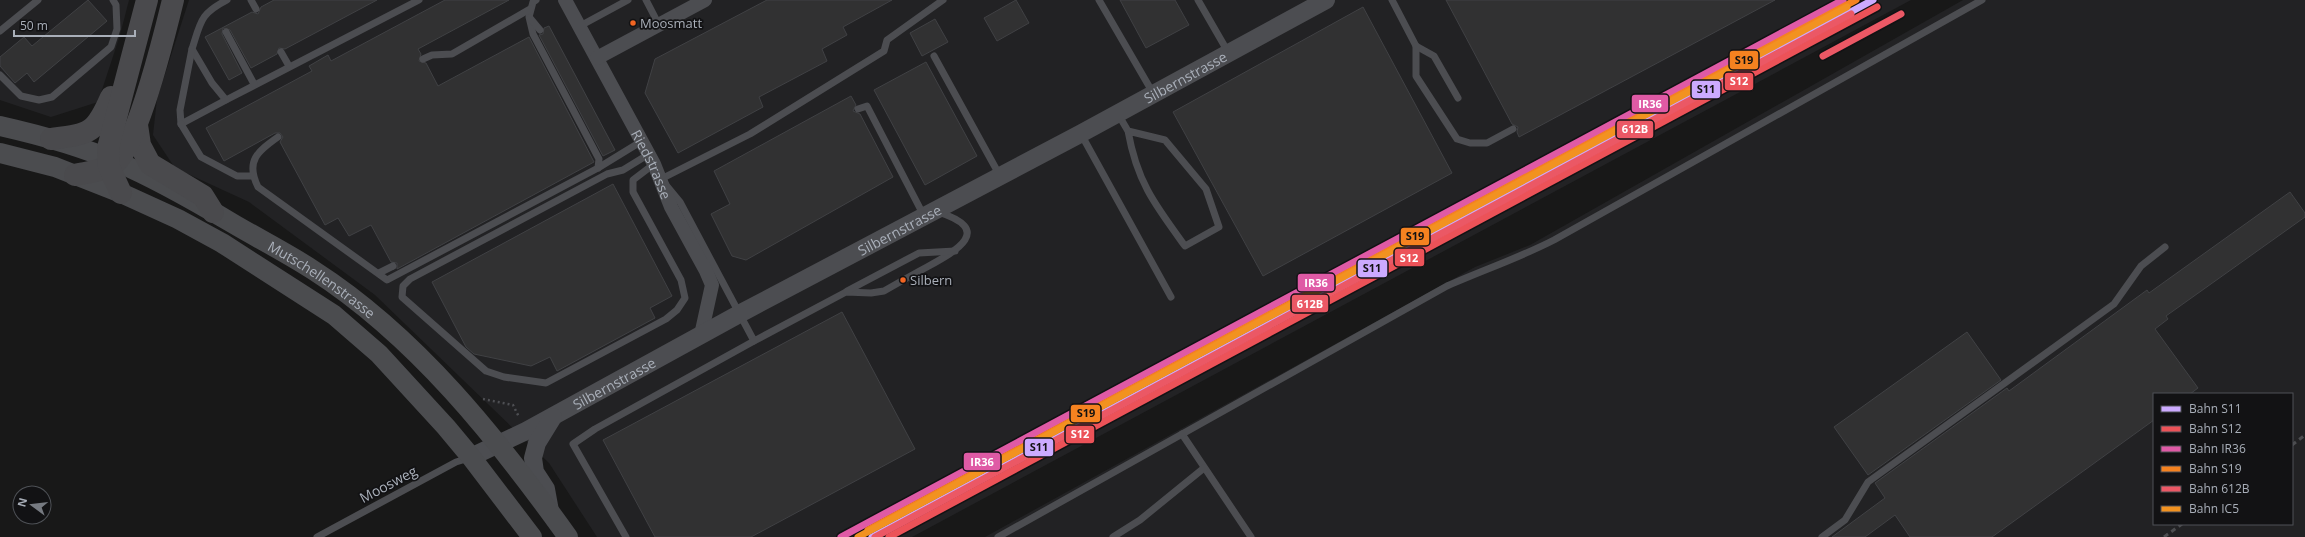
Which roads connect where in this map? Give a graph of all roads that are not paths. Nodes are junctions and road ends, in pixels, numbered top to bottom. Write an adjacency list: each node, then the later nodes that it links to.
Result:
1 (38, 0): 24 (lane)
2 (113, 0): 35 (lane)
3 (147, 0): 26 (highway)
4 (174, 0): 43 (highway)
5 (227, 0): 28 (lane)
6 (251, 0): 19 (lane)
7 (418, 0): 34 (lane)
8 (536, 0): 20 (lane)
9 (565, 0): 22 (street, Riedstrasse)
10 (628, 0): 22 (lane)
11 (646, 0): 21 (lane)
12 (943, 0): 58 (lane)
13 (1099, 0): 37 (lane)
14 (1198, 0): 30 (lane)
15 (1326, 0): 30 (street, Silbernstrasse)
16 (1392, 0): 27 (lane)
17 (1982, 0): 72 (lane)
18 (700, 1): 21 (street)
19 (256, 9)
20 (529, 13): 23 (lane); 33 (lane); 54 (lane)
21 (658, 25): 32 (street)
22 (580, 26): 32 (street, Riedstrasse)
23 (540, 30)
24 (0, 31)
25 (226, 32): 36 (lane)
26 (136, 37): 49 (highway); 53 (highway)
27 (1416, 46): 38 (lane); 45 (lane)
28 (192, 49): 39 (lane); 42 (lane)
29 (281, 52): 34 (lane)
30 (1228, 53): 37 (street, Silbernstrasse)
31 (934, 56): 57 (lane)
32 (598, 58): 50 (street, Riedstrasse)
33 (424, 59)
34 (289, 66): 36 (lane)
35 (0, 75)
36 (254, 84): 39 (lane)
37 (1154, 94): 41 (street, Silbernstrasse)
38 (1458, 98)
39 (226, 100): 42 (lane)
40 (858, 110): 61 (lane)
41 (1118, 113): 46 (lane); 47 (street, Silbernstrasse)
42 (181, 124): 56 (lane)
43 (137, 125): 53 (highway); 60 (highway)
44 (0, 126): 49 (main road, Mutschellenstrasse)
45 (1513, 129)
46 (1128, 131): 46 (lane)
47 (1080, 134): 57 (street, Silbernstrasse); 67 (lane)
48 (278, 137): 56 (lane)
49 (51, 139): 53 (main road, Mutschellenstrasse)
50 (642, 141): 52 (street, Riedstrasse); 54 (lane)
51 (0, 153): 55 (main road, Mutschellenstrasse)
52 (651, 159): 52 (lane); 58 (street, Riedstrasse)
53 (111, 162): 55 (highway); 59 (highway); 60 (main road, Mutschellenstrasse)
54 (598, 168): 65 (lane)
55 (75, 175): 59 (main road, Mutschellenstrasse)
56 (253, 176): 65 (lane)
57 (1000, 176): 61 (street, Silbernstrasse)
58 (661, 179): 68 (lane); 69 (street, Riedstrasse)
59 (121, 192): 74 (main road, Mutschellenstrasse)
60 (213, 212): 73 (main road, Mutschellenstrasse)
61 (929, 214): 63 (lane); 68 (street, Silbernstrasse)
62 (2165, 247): 84 (lane)
63 (957, 250): 66 (lane); 66 (lane)
64 (393, 266): 65 (lane)
65 (379, 273)
66 (846, 292): 70 (lane)
67 (1171, 297)
68 (741, 313): 69 (street, Silbernstrasse); 70 (lane)
69 (701, 335): 71 (street, Silbernstrasse)
70 (754, 340): 80 (lane)
71 (554, 415): 73 (street, Silbernstrasse); 76 (street)
72 (1182, 434): 75 (lane); 81 (lane)
73 (496, 444): 74 (street, Silbernstrasse); 76 (main road, Mutschellenstrasse)
74 (471, 457): 77 (lane, Moosweg); 78 (main road, Mutschellenstrasse)
75 (1204, 468): 82 (lane); 83 (lane)
76 (550, 511): 79 (main road, Mutschellenstrasse)
77 (317, 537)
78 (532, 537)
79 (568, 537)
80 (626, 537)
81 (998, 537)
82 (1113, 537)
83 (1251, 537)
84 (1822, 537)

